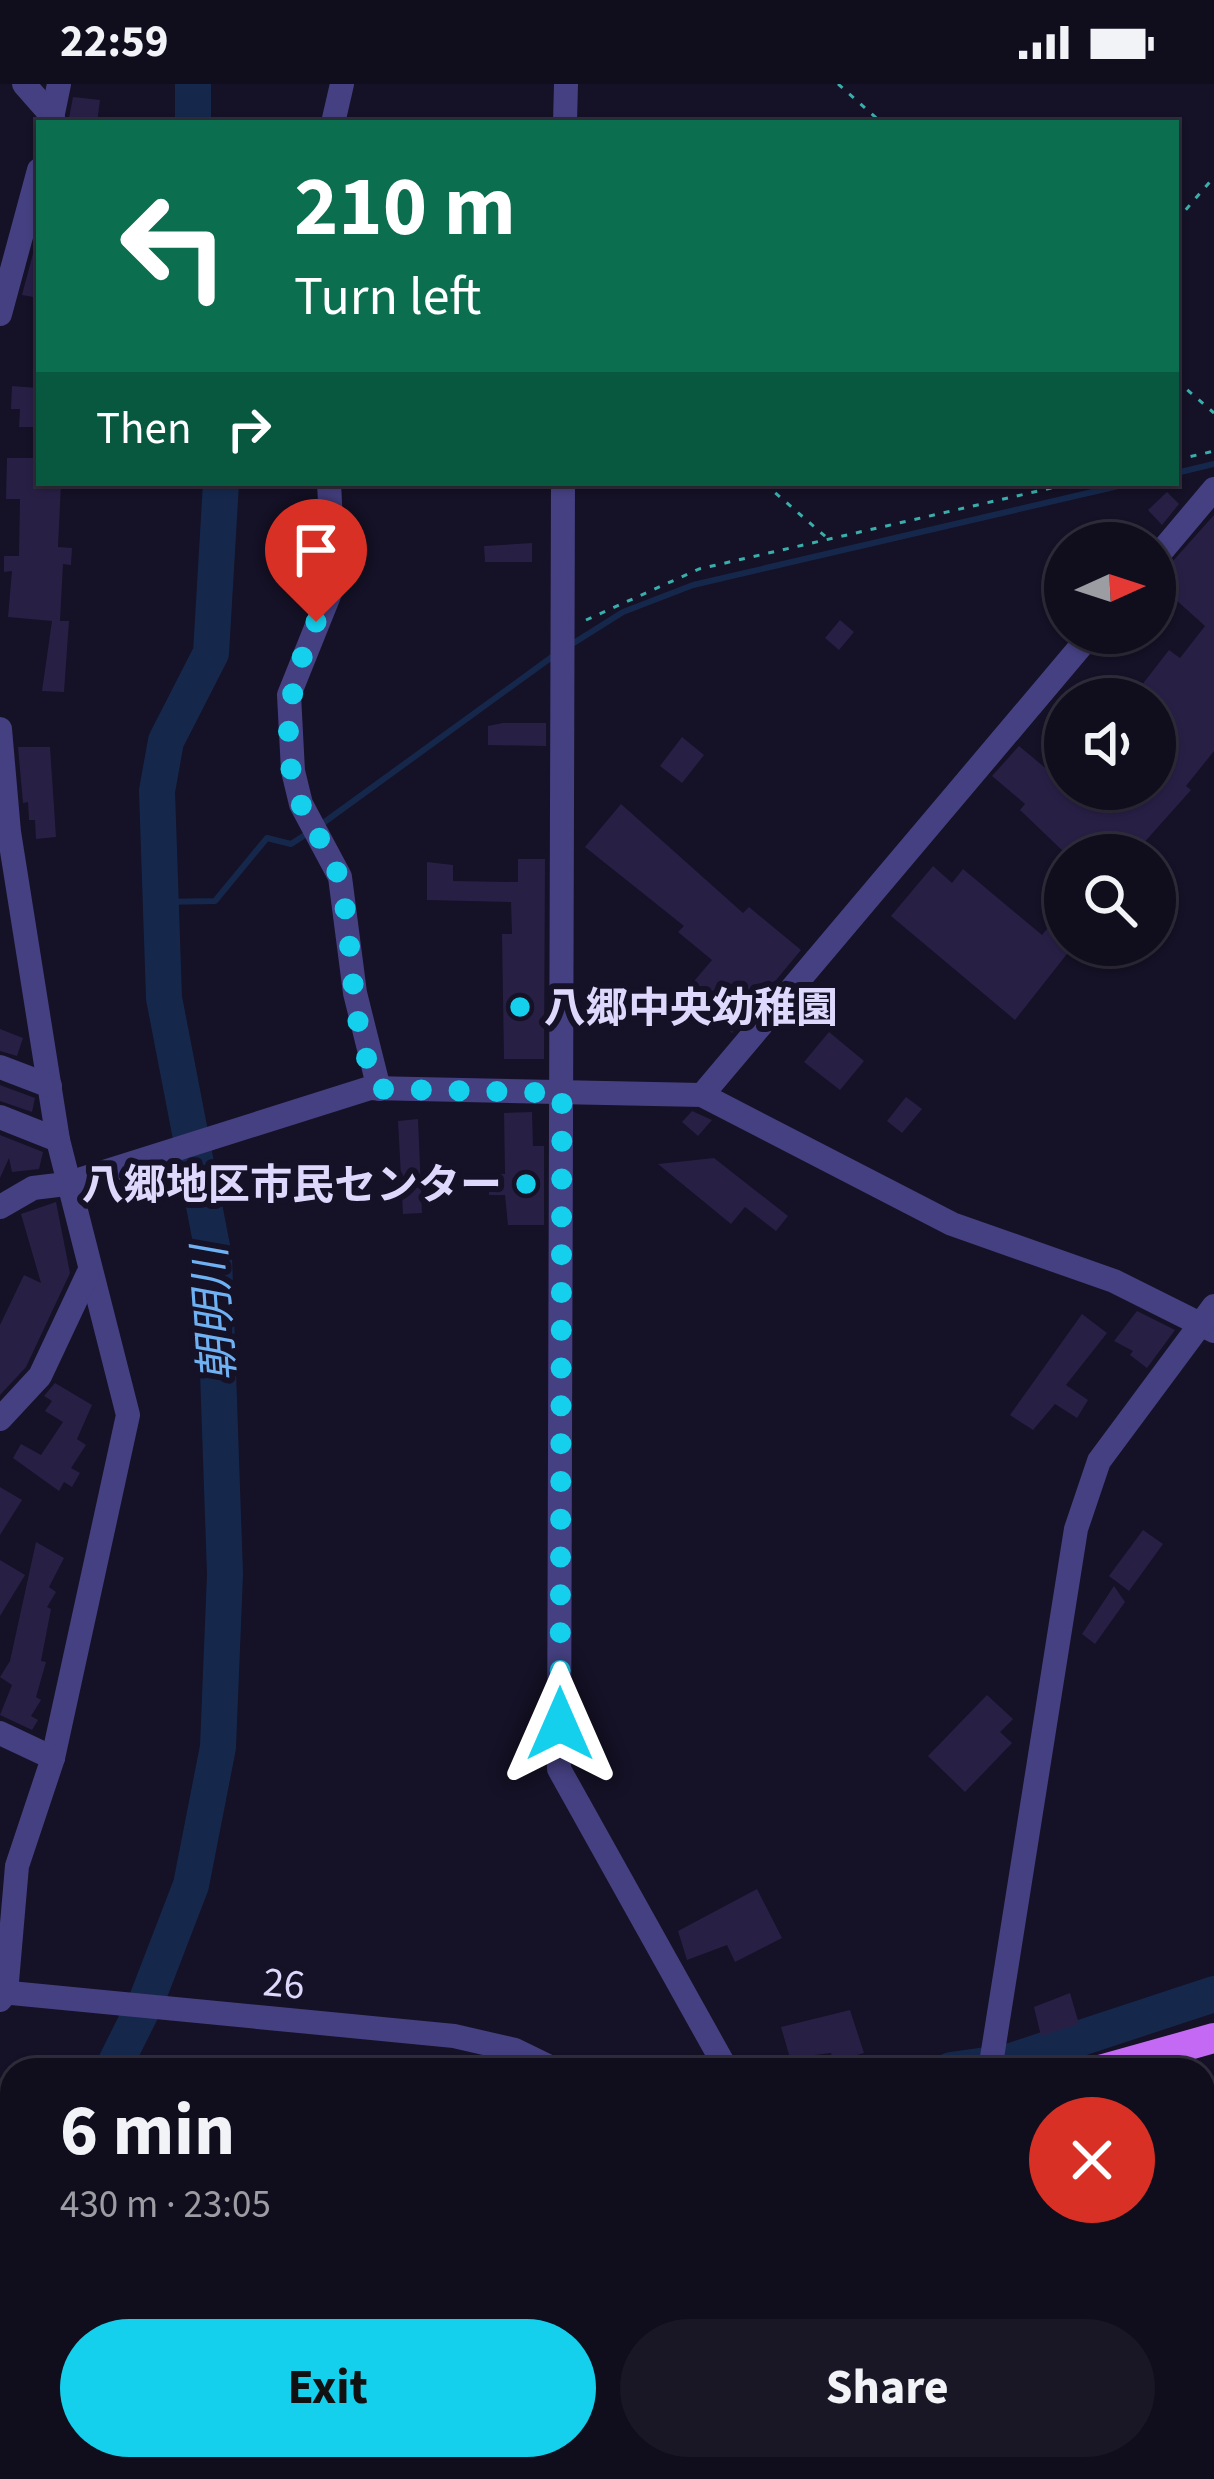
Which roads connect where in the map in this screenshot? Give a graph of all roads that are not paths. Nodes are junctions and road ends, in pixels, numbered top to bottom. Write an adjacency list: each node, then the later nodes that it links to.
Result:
1 (58, 84): 5 (street)
2 (342, 84): 6 (street)
3 (26, 86): 5 (street)
4 (570, 87): 7 (street)
5 (52, 120)
6 (334, 120)
7 (566, 120)
8 (36, 181): 9 (street)
9 (0, 314)
10 (329, 486): 18 (street)
11 (563, 486): 19 (street)
12 (1214, 489): 13 (street)
13 (1176, 534)
14 (1074, 654): 20 (street)
15 (0, 729): 17 (street)
16 (0, 1067): 17 (street)
17 (50, 1086): 22 (street)
18 (374, 1089): 19 (street); 23 (street)
19 (562, 1093): 20 (street); 33 (street)
20 (701, 1095): 26 (street)
21 (0, 1117): 22 (street)
22 (58, 1140): 23 (street)
23 (66, 1184): 24 (street); 25 (street)
24 (0, 1207)
25 (88, 1274): 27 (street); 29 (street)
26 (1210, 1319): 34 (street)
27 (0, 1419)
28 (0, 1733): 29 (street)
29 (53, 1758): 30 (street)
30 (9, 1995): 32 (street, 26)
31 (1214, 2038): 35 (main road)
32 (531, 2058)
33 (720, 2058)
34 (992, 2058)
35 (1143, 2058)

